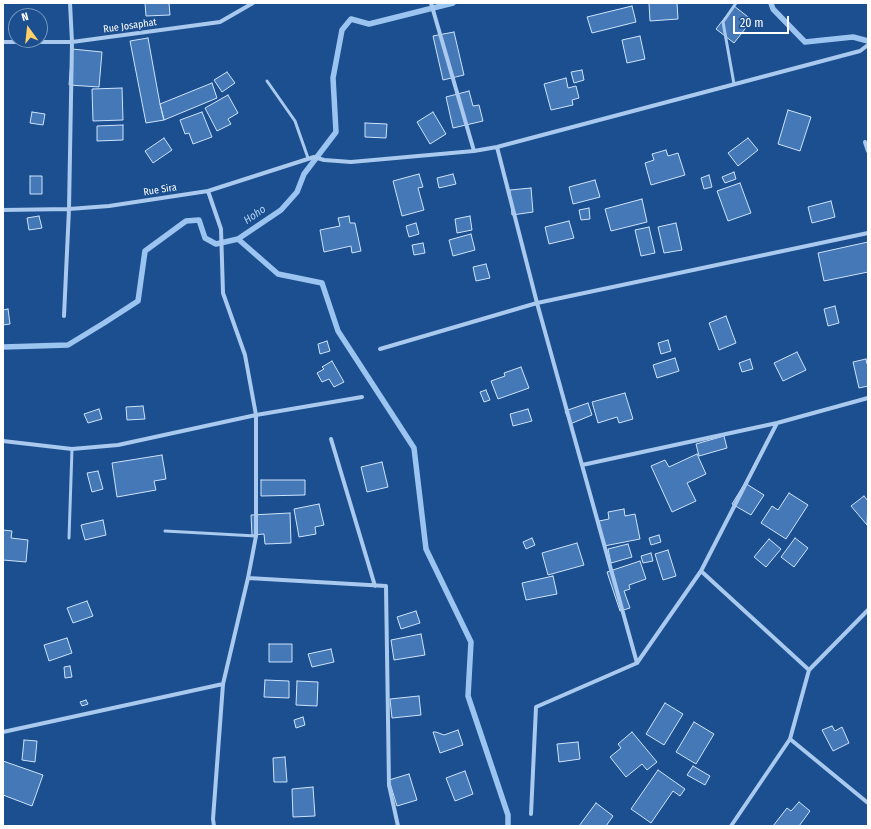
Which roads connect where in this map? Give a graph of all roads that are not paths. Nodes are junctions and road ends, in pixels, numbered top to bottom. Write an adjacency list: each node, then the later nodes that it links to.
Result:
1 (70, 3): 6 (street)
2 (253, 3): 6 (street, Rue Josaphat)
3 (431, 3): 12 (street)
4 (736, 3): 9 (lane)
5 (3, 42): 6 (street, Rue Josaphat)
6 (72, 42): 16 (street)
7 (868, 45): 9 (street)
8 (266, 81): 14 (lane)
9 (734, 84): 11 (street)
10 (865, 142): 13 (street)
11 (497, 147): 12 (street); 19 (street)
12 (474, 151): 14 (street, Rue Sira)
13 (868, 151)
14 (308, 158): 15 (street, Rue Sira)
15 (208, 191): 16 (street, Rue Sira); 24 (street)
16 (69, 209): 17 (street, Rue Sira); 20 (street)
17 (3, 210)
18 (868, 234): 19 (street)
19 (536, 303): 21 (street); 29 (street)
20 (64, 316)
21 (380, 349)
22 (362, 397): 24 (street)
23 (868, 398): 25 (street)
24 (256, 415): 28 (street); 31 (street)
25 (777, 423): 29 (street); 33 (street)
26 (330, 439): 35 (street)
27 (3, 441): 28 (street)
28 (72, 449): 32 (lane)
29 (582, 464): 37 (street)
30 (165, 531): 31 (lane)
31 (256, 536): 34 (street)
32 (69, 538)
33 (701, 571): 37 (street); 38 (street)
34 (248, 578): 35 (street); 39 (street)
35 (375, 586): 45 (street)
36 (868, 610): 38 (street)
37 (637, 663): 43 (street)
38 (810, 670): 41 (street)
39 (223, 684): 40 (street); 44 (street)
40 (3, 732)
41 (790, 739): 42 (street); 46 (street)
42 (868, 802)
43 (531, 814)
44 (214, 826)
45 (398, 826)
46 (731, 826)

